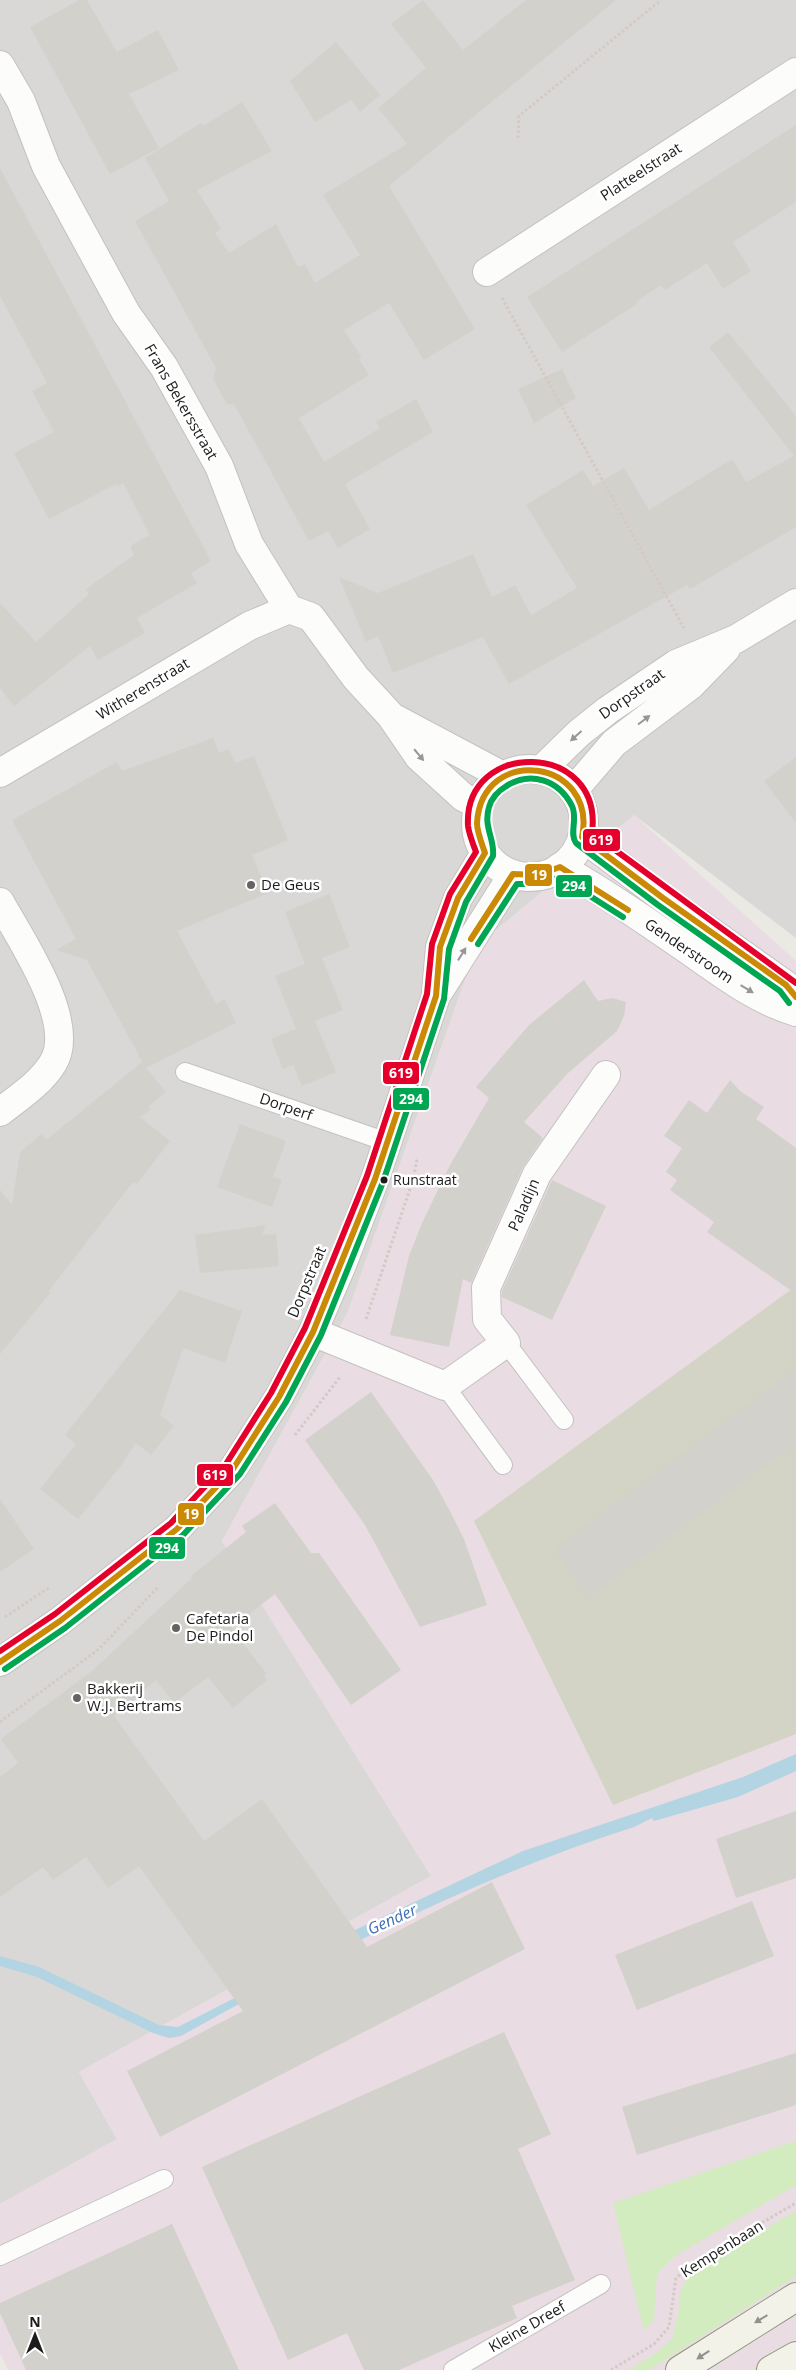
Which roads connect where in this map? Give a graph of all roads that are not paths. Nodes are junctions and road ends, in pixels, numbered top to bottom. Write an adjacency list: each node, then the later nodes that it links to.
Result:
1 (0, 65): 5 (street, Frans Bekersstraat)
2 (796, 72): 3 (street, Platteelstraat)
3 (487, 272)
4 (796, 603): 6 (street, Dorpstraat)
5 (289, 609): 7 (street); 9 (street, Witherenstraat)
6 (736, 639): 8 (street, Dorpstraat, one-way to 8); 11 (street, Dorpstraat, one-way to 6)
7 (391, 716): 10 (street); 12 (street, one-way to 12)
8 (541, 770): 10 (street); 11 (street)
9 (0, 773)
10 (502, 776): 12 (street)
11 (573, 791): 13 (street)
12 (479, 804): 14 (street)
13 (582, 836): 15 (street); 19 (street, Genderstroom)
14 (485, 853): 16 (street); 18 (street, Dorpstraat)
15 (560, 867): 16 (street); 20 (street, Genderstroom, one-way to 20)
16 (514, 874): 18 (street, Dorpstraat, one-way to 16)
17 (0, 902): 23 (street)
18 (436, 996): 24 (street, Dorpstraat)
19 (796, 997)
20 (796, 1012)
21 (185, 1072): 24 (lane, Dorperf)
22 (606, 1075): 26 (street, Paladijn)
23 (0, 1112)
24 (387, 1142): 25 (street, Dorpstraat)
25 (313, 1332): 27 (street); 30 (street, Dorpstraat)
26 (506, 1343): 27 (street); 28 (lane, Paladijn)
27 (444, 1386): 29 (lane)
28 (564, 1420)
29 (503, 1465)
30 (0, 1662)
31 (164, 2179): 32 (lane)
32 (0, 2256)
33 (601, 2284): 36 (lane, Kleine Dreef)
34 (796, 2298): 37 (main road, one-way to 37)
35 (796, 2356): 38 (main road)
36 (453, 2370)
37 (680, 2370)
38 (771, 2370)

